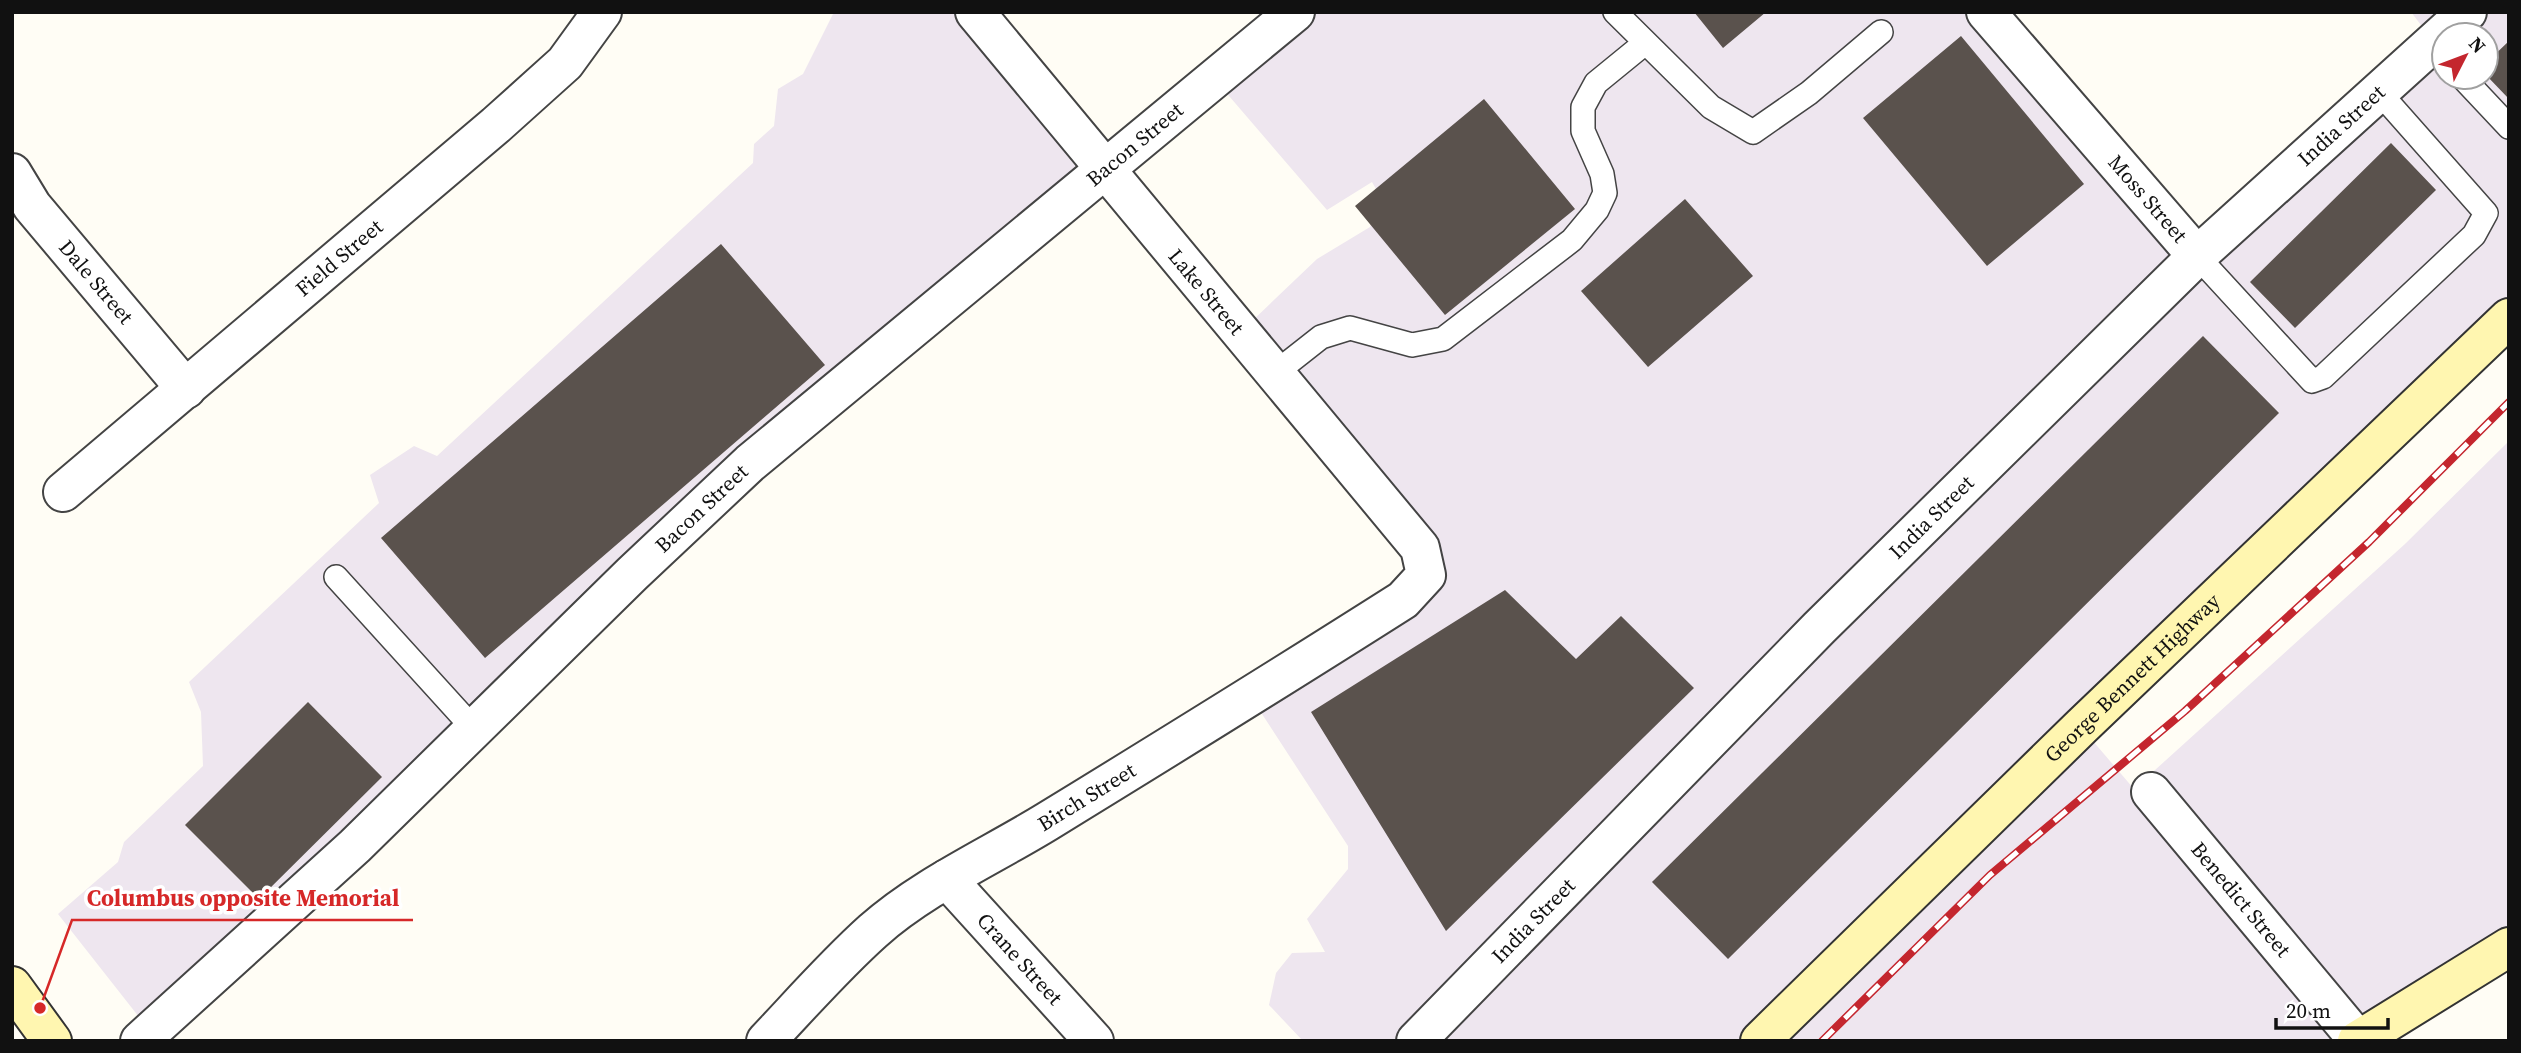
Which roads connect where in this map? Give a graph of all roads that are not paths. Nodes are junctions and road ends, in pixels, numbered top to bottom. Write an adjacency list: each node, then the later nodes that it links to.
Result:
1 (602, 12): 17 (street, Field Street)
2 (975, 12): 12 (street, Lake Street)
3 (1294, 12): 12 (street, Bacon Street)
4 (1615, 12): 7 (lane)
5 (1986, 12): 14 (street, Moss Street)
6 (1881, 32): 7 (lane)
7 (1645, 43): 16 (lane)
8 (2430, 43): 10 (street, India Street)
9 (2475, 91): 11 (lane)
10 (2379, 92): 14 (street, India Street); 14 (lane, Moss Street)
11 (2509, 127)
12 (1104, 171): 16 (street, Lake Street); 21 (street, Bacon Street)
13 (12, 173): 17 (street, Dale Street)
14 (2197, 256): 31 (street, India Street)
15 (2509, 318): 32 (main road, George Bennett Highway)
16 (1274, 374): 19 (street, Lake Street)
17 (186, 389): 18 (street, Field Street)
18 (64, 492)
19 (1426, 575): 23 (street, Birch Street)
20 (336, 577): 21 (lane)
21 (474, 729): 28 (street, Bacon Street)
22 (2151, 792): 26 (street, Benedict Street)
23 (947, 879): 29 (street, Birch Street); 30 (street, Crane Street)
24 (2509, 947): 26 (main road)
25 (18, 1006): 27 (main road)
26 (2357, 1040)
27 (52, 1041)
28 (140, 1041)
29 (766, 1041)
30 (1094, 1041)
31 (1416, 1041)
32 (1760, 1041)

